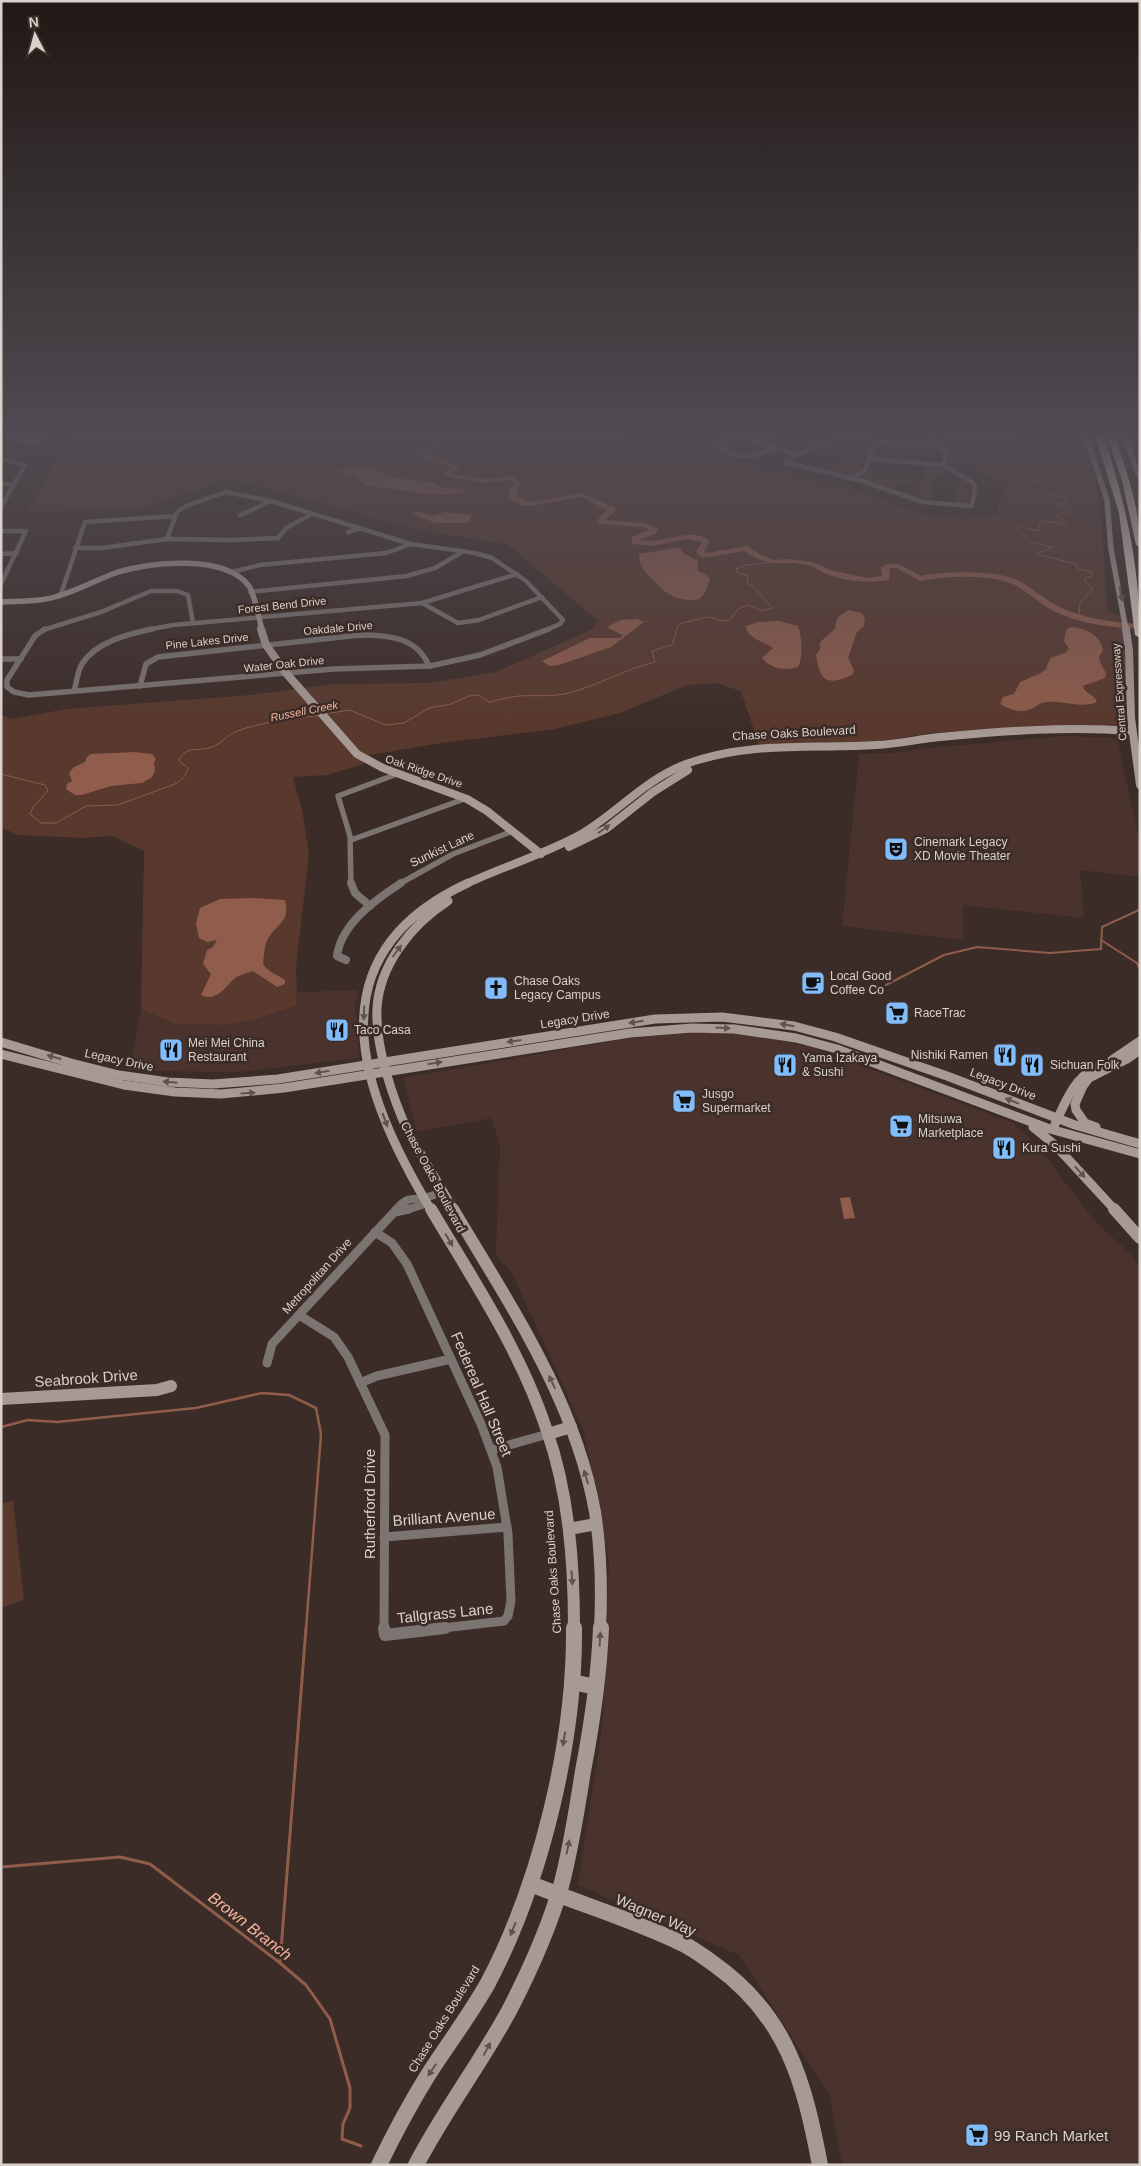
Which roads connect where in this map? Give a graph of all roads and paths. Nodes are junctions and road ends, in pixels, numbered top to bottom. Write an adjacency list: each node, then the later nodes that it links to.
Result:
1 (26, 532): 14 (street)
2 (82, 532): 12 (street)
3 (169, 532): 9 (street)
4 (284, 532): 9 (street)
5 (373, 532): 10 (street)
6 (1110, 532): 35 (street, Central Expressway, one-way to 35)
7 (1125, 532): 27 (highway)
8 (1137, 532): 11 (highway)
9 (167, 539): 12 (street)
10 (411, 544): 13 (street); 16 (street)
11 (1140, 545)
12 (76, 548): 21 (street)
13 (462, 552): 17 (street); 20 (street)
14 (17, 553): 15 (street); 18 (street)
15 (1, 554)
16 (232, 572): 20 (street, Oak Ridge Drive); 21 (street)
17 (517, 574): 22 (street); 24 (street, Forest Bend Drive)
18 (3, 577): 19 (street)
19 (1, 584)
20 (250, 592): 25 (street, Oak Ridge Drive)
21 (61, 594): 23 (street)
22 (542, 597): 24 (street); 31 (street, Water Oak Drive)
23 (1, 602)
24 (422, 603): 25 (street, Forest Bend Drive)
25 (257, 618): 26 (street, Forest Bend Drive); 28 (street, Oak Ridge Drive)
26 (193, 623): 30 (street); 34 (street, Forest Bend Drive)
27 (1140, 635)
28 (266, 645): 31 (street, Oakdale Drive); 32 (street, Oak Ridge Drive); 33 (street, Pine Lakes Drive)
29 (1, 659): 30 (street)
30 (21, 659): 34 (street, Water Oak Drive)
31 (429, 666): 32 (street, Water Oak Drive)
32 (286, 673): 33 (street, Water Oak Drive); 36 (street, Oak Ridge Drive)
33 (140, 686): 34 (street, Water Oak Drive)
34 (74, 691)
35 (1132, 733): 37 (street, Central Expressway); 41 (street, Chase Oaks Boulevard)
36 (397, 774): 38 (street, Oak Ridge Drive); 40 (street)
37 (1140, 785)
38 (467, 798): 39 (street, Oak Ridge Drive); 40 (street)
39 (513, 831): 41 (street, Oak Ridge Drive); 43 (street, Sunkist Lane)
40 (351, 840): 43 (street)
41 (541, 854): 42 (street, Chase Oaks Boulevard)
42 (436, 904): 45 (street, Chase Oaks Boulevard); 46 (street, Chase Oaks Boulevard, one-way to 42)
43 (370, 906): 44 (street, Sunkist Lane)
44 (346, 960)
45 (365, 994): 46 (street); 57 (street, Chase Oaks Boulevard, one-way to 57)
46 (378, 995): 56 (street, Chase Oaks Boulevard)
47 (672, 1017): 48 (street); 49 (street, Legacy Drive, one-way to 47); 50 (street, Legacy Drive, one-way to 50)
48 (674, 1028): 50 (street, Legacy Drive); 53 (street, Legacy Drive, one-way to 53)
49 (835, 1037): 53 (street); 59 (street, Legacy Drive)
50 (564, 1038): 56 (street, Legacy Drive)
51 (1140, 1041): 65 (street)
52 (1, 1042): 58 (street, Legacy Drive, one-way to 52)
53 (828, 1046): 62 (street, Legacy Drive)
54 (1140, 1050): 67 (street)
55 (1, 1054): 60 (street, Legacy Drive)
56 (386, 1066): 57 (street, Legacy Drive); 70 (street, Chase Oaks Boulevard)
57 (371, 1069): 61 (street, Legacy Drive, one-way to 61); 63 (street, Legacy Drive, one-way to 57); 71 (street, Chase Oaks Boulevard, one-way to 71)
58 (101, 1070): 60 (street); 61 (street, Legacy Drive, one-way to 58)
59 (949, 1077): 62 (street); 65 (street, Legacy Drive, one-way to 59)
60 (92, 1078): 63 (street, Legacy Drive)
61 (204, 1084): 63 (street)
62 (930, 1084): 64 (street, Legacy Drive)
63 (199, 1094)
64 (1018, 1117): 66 (street, Legacy Drive); 73 (street, one-way to 73)
65 (1058, 1118): 66 (street); 67 (street, Legacy Drive)
66 (1052, 1130): 69 (street, Legacy Drive)
67 (1127, 1141): 68 (street, Legacy Drive)
68 (1140, 1144)
69 (1140, 1154)
70 (442, 1192): 71 (street, Metropolitan Drive); 80 (street, Chase Oaks Boulevard, one-way to 70)
71 (424, 1198): 72 (street, Metropolitan Drive); 81 (street, Chase Oaks Boulevard, one-way to 81)
72 (374, 1232): 74 (street, Metropolitan Drive); 75 (street, Federeal Hall Street)
73 (1140, 1238)
74 (299, 1315): 76 (street, Metropolitan Drive); 77 (street, Rutherford Drive)
75 (451, 1359): 77 (street); 82 (street, Federeal Hall Street)
76 (267, 1363)
77 (360, 1383): 86 (street, Rutherford Drive)
78 (172, 1386): 79 (street, Seabrook Drive)
79 (1, 1399)
80 (571, 1427): 81 (street); 83 (street, Chase Oaks Boulevard, one-way to 80)
81 (548, 1434): 82 (street); 85 (street, Chase Oaks Boulevard)
82 (491, 1450): 84 (street, Federeal Hall Street)
83 (596, 1524): 85 (street); 90 (street, Chase Oaks Boulevard, one-way to 83)
84 (507, 1527): 86 (street, Brilliant Avenue); 87 (street, Federeal Hall Street)
85 (568, 1529): 89 (street, Chase Oaks Boulevard, one-way to 89)
86 (384, 1537): 88 (street, Rutherford Drive)
87 (507, 1619): 88 (street, Tallgrass Lane)
88 (385, 1635)
89 (572, 1682): 90 (street); 91 (street, Chase Oaks Boulevard, one-way to 91)
90 (596, 1687): 92 (street, Chase Oaks Boulevard, one-way to 90)
91 (531, 1884): 92 (street, Wagner Way); 93 (street, Chase Oaks Boulevard, one-way to 93)
92 (558, 1895): 94 (street, Chase Oaks Boulevard, one-way to 92); 95 (street, Wagner Way)
93 (379, 2165)
94 (416, 2165)
95 (820, 2165)

